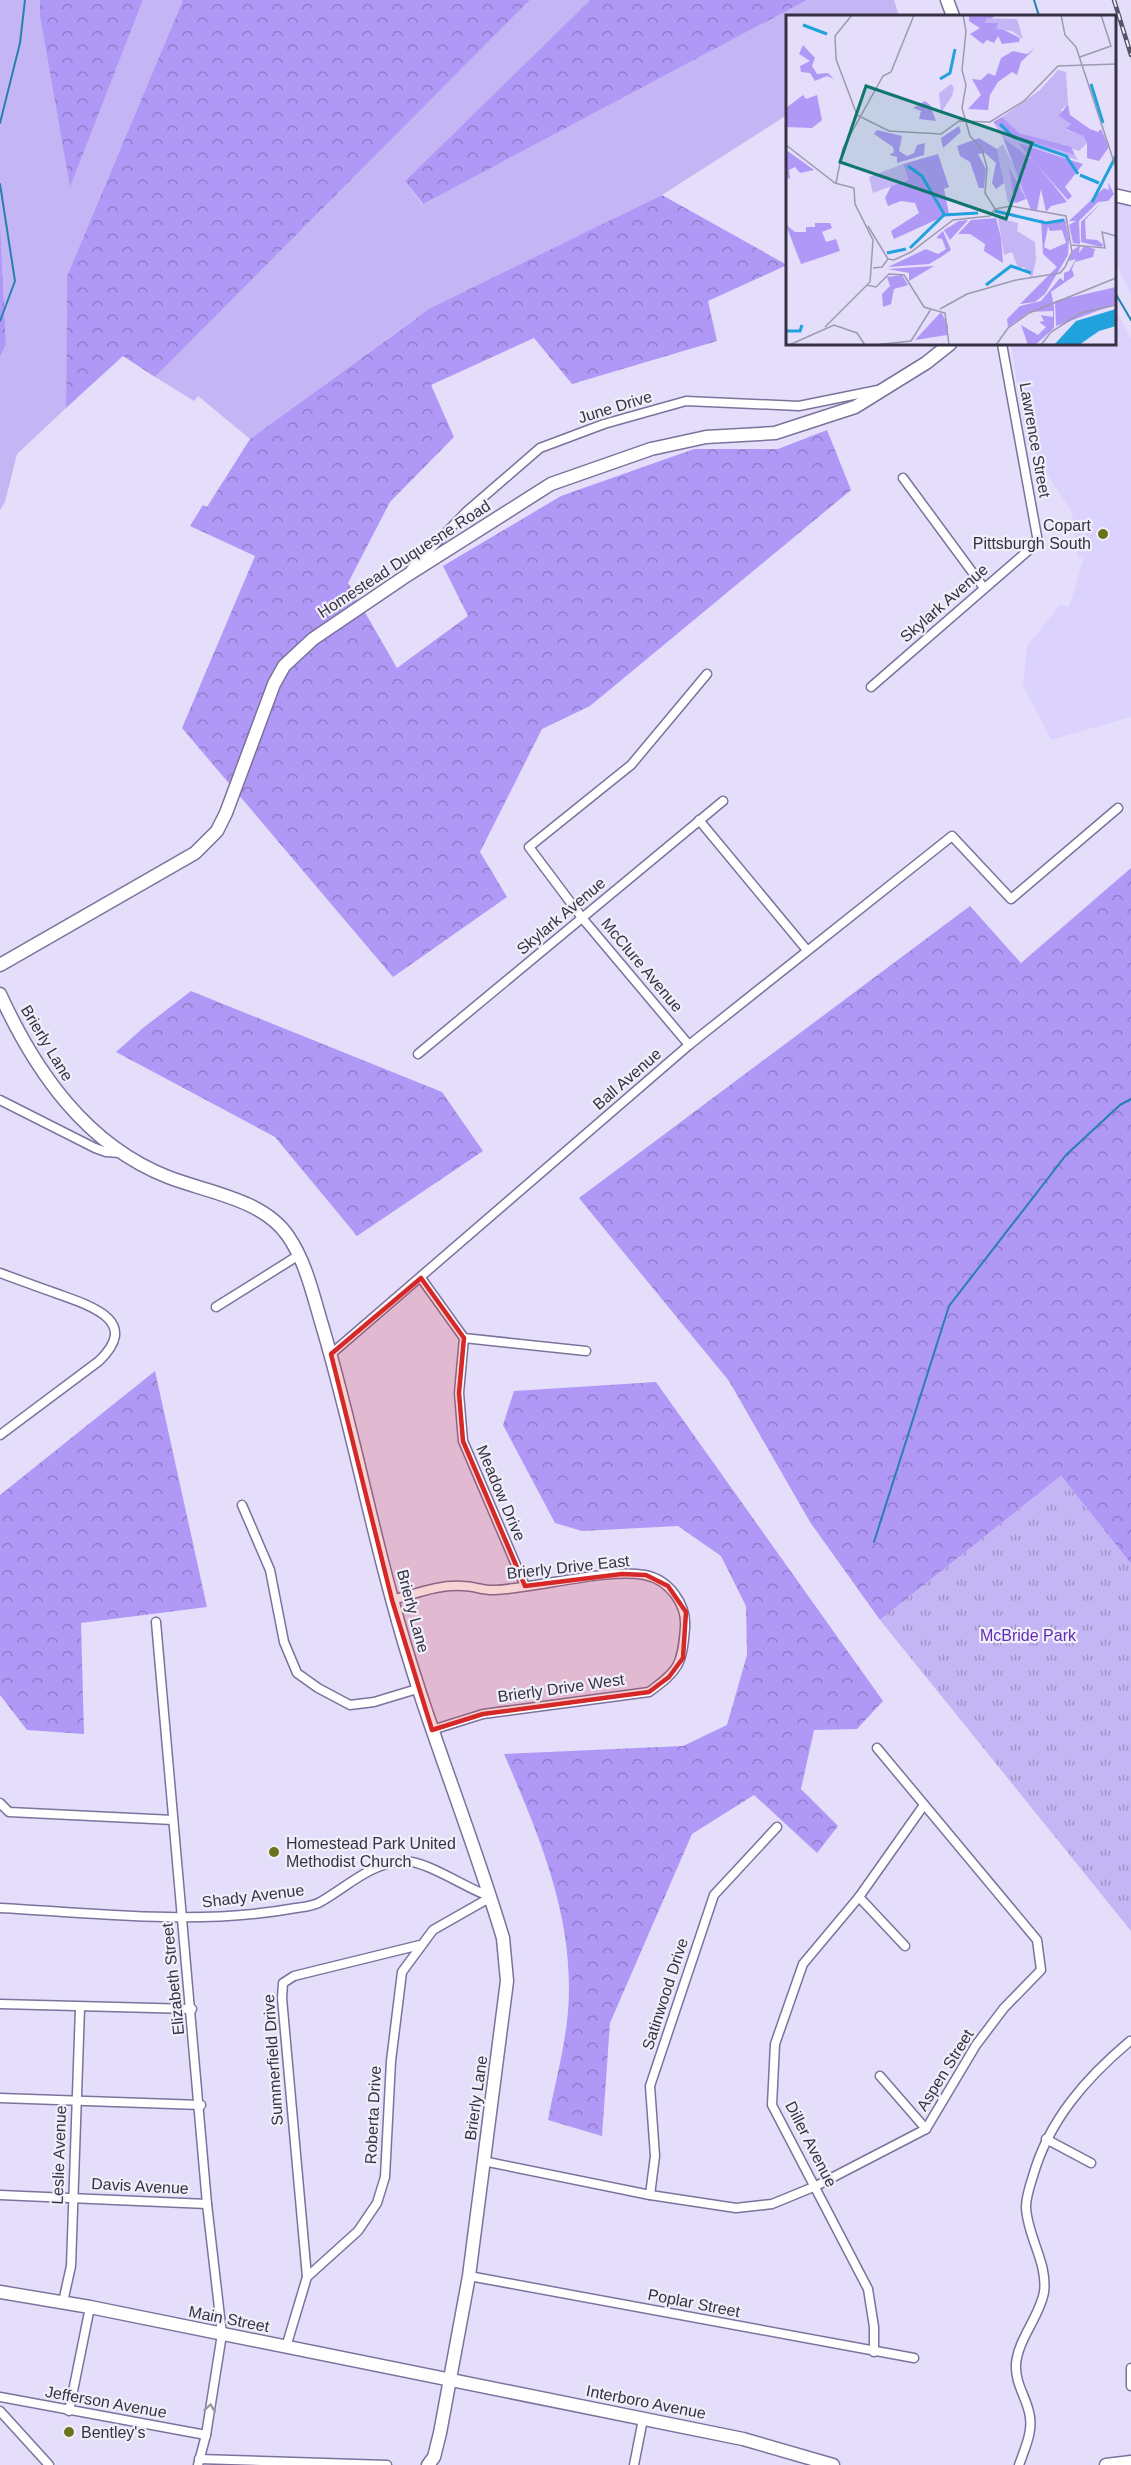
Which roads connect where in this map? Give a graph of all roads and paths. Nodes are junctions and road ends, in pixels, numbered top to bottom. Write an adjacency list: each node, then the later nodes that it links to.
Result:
1 (947, 0): 2 (street)
2 (954, 15)
3 (1116, 195): 4 (street)
4 (1131, 199)
5 (950, 345): 7 (street, Homestead Duquesne Road)
6 (1002, 345): 9 (street, Lawrence Street)
7 (887, 388): 10 (street, Homestead Duquesne Road); 10 (street, June Drive)
8 (903, 478): 11 (street)
9 (1038, 542): 11 (street, Skylark Avenue)
10 (403, 578): 19 (street, Homestead Duquesne Road)
11 (984, 588): 13 (street, Skylark Avenue)
12 (707, 674): 17 (street, McClure Avenue)
13 (871, 687)
14 (723, 801): 16 (street, Skylark Avenue)
15 (1118, 808): 18 (street, Ball Avenue)
16 (699, 820): 17 (street, Skylark Avenue); 18 (street)
17 (583, 919): 21 (street, McClure Avenue); 22 (street, Skylark Avenue)
18 (806, 949): 21 (street, Ball Avenue)
19 (0, 965)
20 (0, 994): 24 (street, Brierly Lane)
21 (689, 1045): 27 (street, Ball Avenue)
22 (418, 1054)
23 (0, 1100): 24 (street)
24 (123, 1153): 25 (street, Brierly Lane)
25 (299, 1254): 28 (street); 31 (street, Brierly Lane)
26 (0, 1273): 32 (street)
27 (421, 1278): 29 (street); 31 (street, Ball Avenue)
28 (216, 1306)
29 (464, 1338): 30 (street); 34 (street, Meadow Drive)
30 (586, 1352)
31 (330, 1354): 35 (street, Brierly Lane)
32 (0, 1435)
33 (242, 1505): 38 (street)
34 (525, 1586): 35 (street, Brierly Drive East); 37 (street, Brierly Drive East)
35 (392, 1600): 38 (street, Brierly Lane)
36 (156, 1622): 43 (street, Elizabeth Street)
37 (683, 1658): 39 (street, Brierly Drive West)
38 (417, 1689): 39 (street, Brierly Lane)
39 (432, 1730): 45 (street, Brierly Lane)
40 (877, 1748): 42 (street, Aspen Street)
41 (0, 1803): 43 (street)
42 (924, 1805): 46 (street, Diller Avenue); 59 (street, Aspen Street)
43 (173, 1820): 48 (street, Elizabeth Street)
44 (777, 1827): 65 (street, Satinwood Drive)
45 (491, 1897): 48 (street, Shady Avenue); 49 (street, Roberta Drive); 61 (street, Brierly Lane)
46 (859, 1897): 50 (street); 63 (street, Diller Avenue)
47 (0, 1908): 48 (street, Shady Avenue)
48 (182, 1918): 53 (street, Elizabeth Street)
49 (420, 1945): 69 (street, Roberta Drive); 69 (street, Summerfield Drive)
50 (906, 1946)
51 (0, 2004): 52 (street)
52 (80, 2008): 53 (street); 57 (street, Leslie Avenue)
53 (192, 2009): 58 (street, Elizabeth Street)
54 (1130, 2041): 60 (street)
55 (880, 2076): 59 (street)
56 (0, 2098): 57 (street)
57 (76, 2102): 58 (street); 66 (street, Leslie Avenue)
58 (201, 2105): 67 (street, Elizabeth Street)
59 (926, 2129): 63 (street, Aspen Street)
60 (1046, 2139): 62 (street); 92 (street)
61 (483, 2161): 65 (street, Aspen Street); 68 (street, Brierly Lane)
62 (1091, 2163)
63 (816, 2186): 65 (street, Aspen Street); 75 (street, Diller Avenue)
64 (0, 2195): 66 (street, Davis Avenue)
65 (650, 2195)
66 (72, 2197): 67 (street, Davis Avenue); 71 (street, Leslie Avenue)
67 (207, 2204): 73 (street, Elizabeth Street)
68 (470, 2276): 75 (street, Poplar Street); 78 (street, Brierly Lane)
69 (307, 2277): 74 (street)
70 (0, 2292): 71 (street, Main Street)
71 (63, 2302): 72 (street, Main Street)
72 (90, 2307): 73 (street, Main Street); 82 (street)
73 (222, 2334): 74 (street, Main Street); 84 (street, Elizabeth Street, one-way to 73)
74 (286, 2347): 78 (street, Main Street)
75 (874, 2352): 76 (street, Poplar Street)
76 (914, 2358)
77 (1131, 2368): 79 (street)
78 (451, 2380): 83 (street, Interboro Avenue); 89 (street, Brierly Lane)
79 (1131, 2386)
80 (0, 2397): 82 (street, Jefferson Avenue)
81 (0, 2411): 87 (street)
82 (69, 2411): 84 (street, Jefferson Avenue)
83 (644, 2419): 90 (street); 91 (street, Interboro Avenue)
84 (206, 2435): 85 (street, Elizabeth Street)
85 (199, 2462): 88 (street)
86 (1130, 2463): 93 (street)
87 (49, 2465)
88 (387, 2465)
89 (428, 2465)
90 (634, 2465)
91 (833, 2465)
92 (1019, 2465)
93 (1106, 2465)

